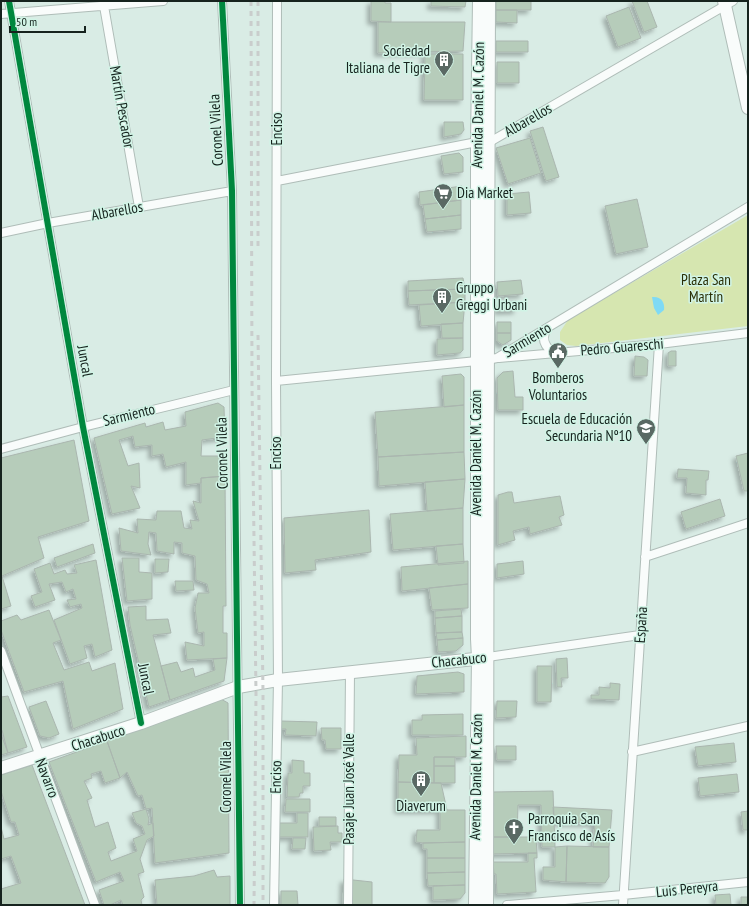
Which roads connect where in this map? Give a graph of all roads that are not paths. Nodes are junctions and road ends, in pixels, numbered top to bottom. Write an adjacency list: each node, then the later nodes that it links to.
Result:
1 (9, 1): 10 (street, Juncal)
2 (163, 1): 7 (street)
3 (222, 1): 15 (street, Coronel Vilela)
4 (277, 1): 14 (street, Enciso)
5 (479, 1): 13 (main road, Avenida Daniel M. Cazón)
6 (489, 1): 13 (main road, Avenida Daniel M. Cazón)
7 (139, 2): 9 (street)
8 (727, 3): 12 (main road); 13 (street, Albarellos)
9 (104, 6): 10 (street); 16 (street, Martín Pescador)
10 (11, 13): 11 (street); 18 (street, Juncal)
11 (1, 14)
12 (748, 108)
13 (482, 142): 14 (street, Albarellos); 24 (main road, Avenida Daniel M. Cazón)
14 (277, 181): 25 (street, Enciso)
15 (232, 191): 16 (street, Albarellos); 26 (street, Coronel Vilela)
16 (139, 207): 18 (street, Albarellos)
17 (748, 207): 20 (street, Sarmiento)
18 (48, 224): 19 (street, Albarellos); 27 (street, Juncal)
19 (1, 233)
20 (547, 328): 23 (street); 24 (street, Sarmiento)
21 (748, 333): 22 (street, Pedro Guareschi)
22 (659, 344): 23 (street, Pedro Guareschi); 30 (street, España)
23 (553, 353): 24 (street, Pedro Guareschi)
24 (487, 360): 25 (street, Sarmiento); 33 (main road, Avenida Daniel M. Cazón)
25 (276, 381): 35 (street, Enciso)
26 (234, 390): 27 (street, Sarmiento); 36 (street, Coronel Vilela)
27 (83, 427): 28 (street, Sarmiento); 37 (street, Juncal)
28 (1, 449)
29 (748, 523): 30 (street)
30 (645, 557): 31 (street, España)
31 (640, 636): 33 (street, Chacabuco); 39 (street, España)
32 (1, 651): 40 (street, Navarro)
33 (483, 658): 34 (main road, Chacabuco); 48 (main road, Avenida Daniel M. Cazón); 49 (main road, Avenida Daniel M. Cazón)
34 (350, 672): 35 (main road, Chacabuco); 47 (street, Pasaje Juan José Valle)
35 (278, 680): 36 (main road, Chacabuco); 46 (street, Enciso)
36 (238, 687): 37 (main road, Chacabuco); 45 (street, Coronel Vilela)
37 (141, 723): 40 (main road, Chacabuco)
38 (748, 726): 39 (street)
39 (632, 752): 43 (street, España)
40 (39, 757): 41 (main road, Chacabuco); 44 (street, Navarro)
41 (1, 768)
42 (748, 882): 43 (street, Luis Pereyra)
43 (623, 895): 50 (street, Luis Pereyra); 51 (street, España)
44 (95, 905)
45 (240, 905)
46 (274, 905)
47 (348, 905)
48 (475, 905)
49 (487, 905)
50 (507, 905)
51 (622, 905)

